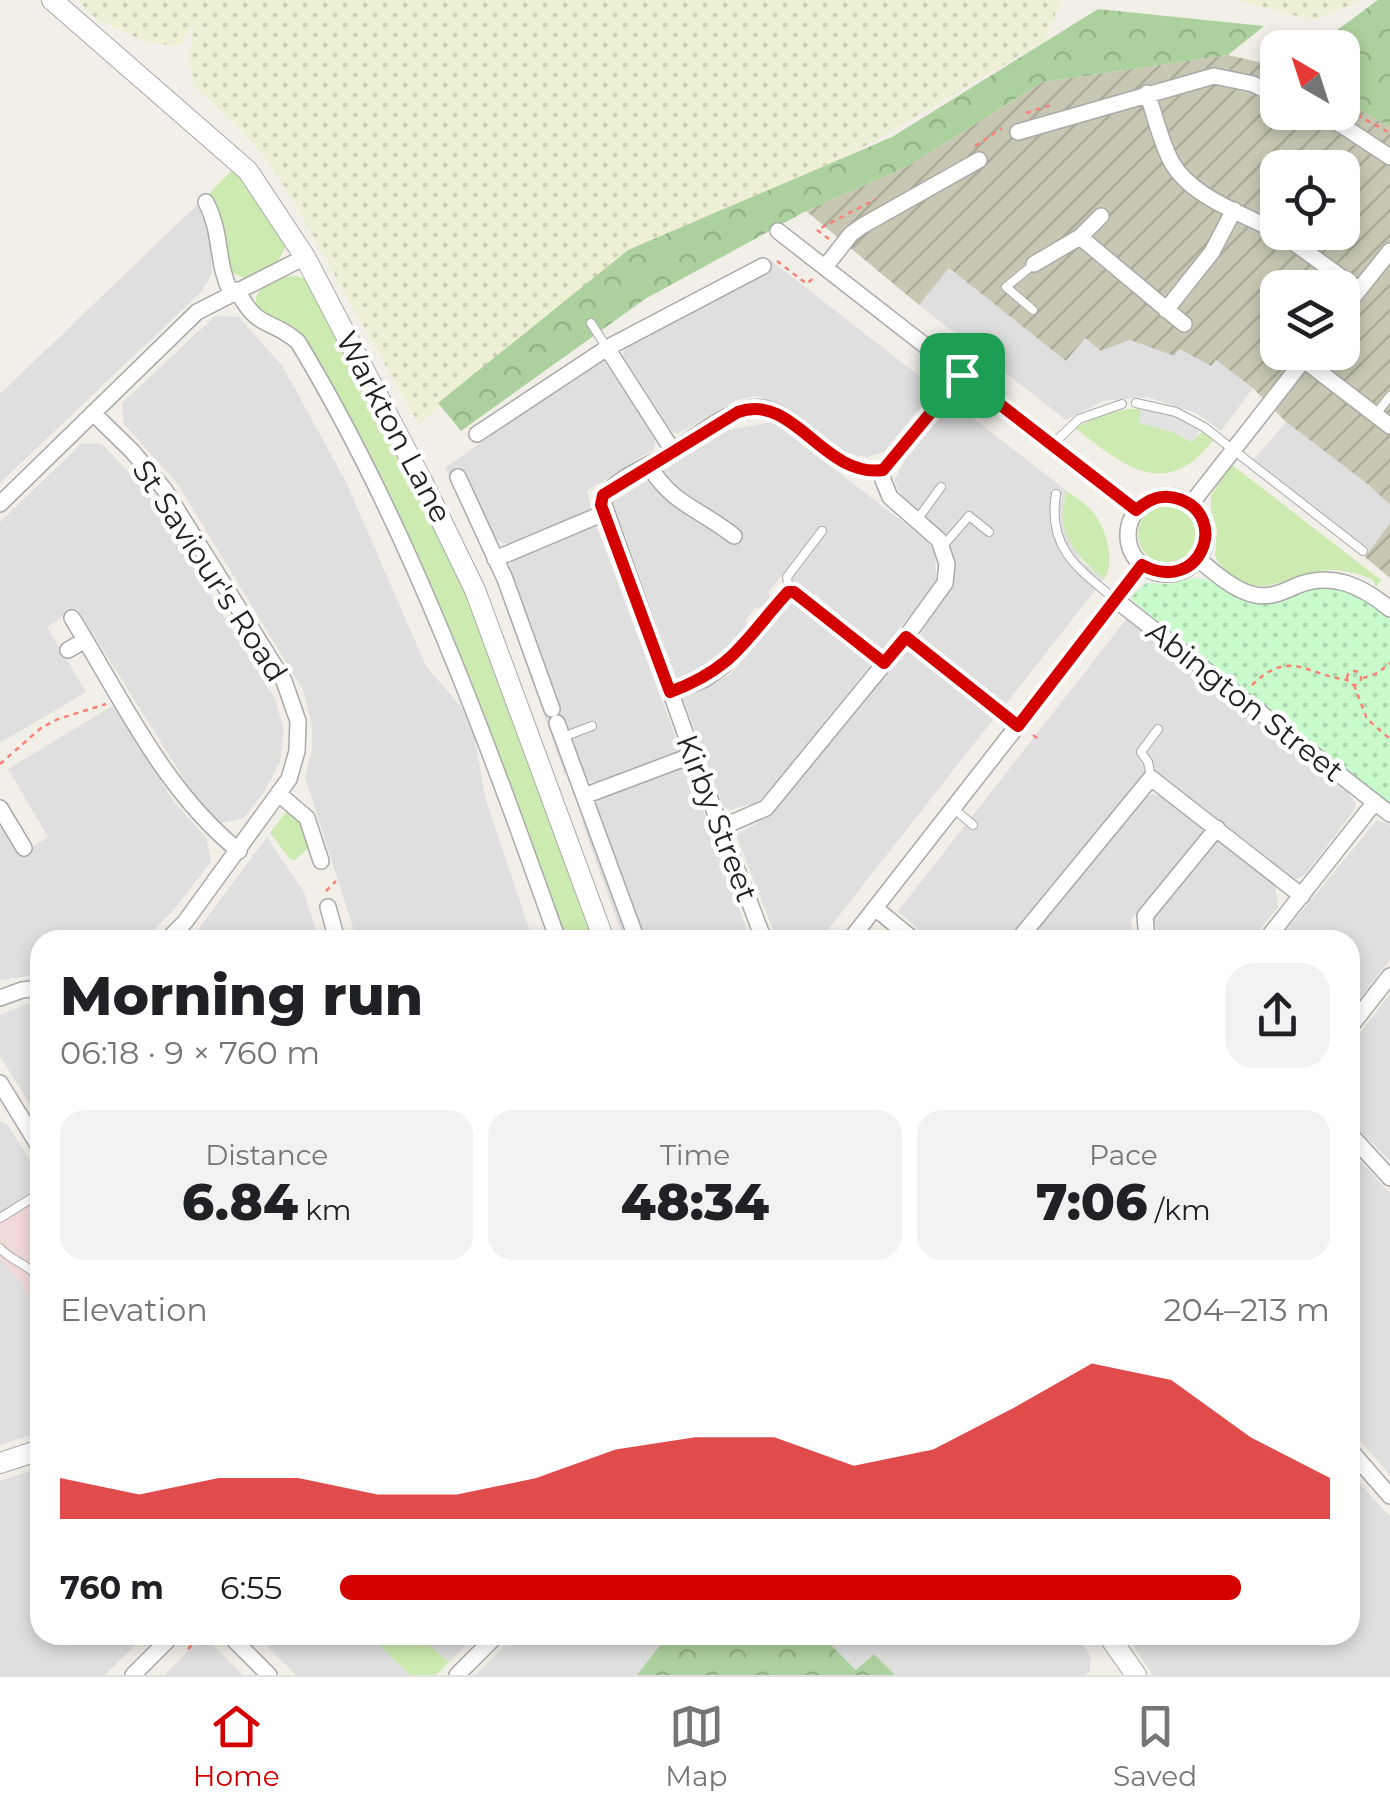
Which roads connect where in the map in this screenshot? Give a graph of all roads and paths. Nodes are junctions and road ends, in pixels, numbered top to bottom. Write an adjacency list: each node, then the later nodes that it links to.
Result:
1 (52, 0): 18 (street, Warkton Lane)
2 (1260, 87): 3 (street)
3 (1148, 92): 6 (street); 11 (street)
4 (1360, 117): 7 (path)
5 (1349, 130): 8 (street)
6 (1018, 132)
7 (1390, 133)
8 (1390, 157)
9 (979, 160): 21 (street)
10 (206, 202): 24 (street, Warkton Lane)
11 (1234, 210): 13 (street); 26 (street)
12 (1101, 216): 15 (street)
13 (1260, 223)
14 (778, 230): 21 (street)
15 (1080, 237): 19 (street); 26 (street)
16 (1303, 250): 22 (street)
17 (1390, 252): 23 (street)
18 (305, 257): 24 (street); 106 (street, Warkton Lane)
19 (1034, 264): 25 (lane)
20 (762, 266): 29 (street)
21 (824, 267): 32 (street)
22 (1331, 270)
23 (1360, 289)
24 (234, 291): 36 (street); 105 (street, Warkton Lane)
25 (1033, 310)
26 (1166, 310): 28 (street)
27 (590, 323): 29 (lane)
28 (1184, 324)
29 (607, 348): 39 (street); 42 (street)
30 (1296, 370): 41 (street)
31 (1324, 370): 37 (street)
32 (962, 375): 40 (street); 44 (street)
33 (1390, 396): 37 (lane)
34 (1136, 403): 41 (lane)
35 (1122, 404): 40 (lane)
36 (93, 413): 48 (street); 86 (street, St Saviour's Road)
37 (1376, 414): 38 (street)
38 (1390, 426)
39 (477, 434)
40 (1052, 445): 50 (street)
41 (1235, 448): 49 (street); 57 (lane)
42 (673, 451): 43 (street); 44 (street)
43 (649, 466): 51 (street); 55 (street)
44 (883, 470): 52 (street)
45 (458, 477): 58 (street)
46 (942, 487): 52 (lane)
47 (1056, 494): 62 (lane)
48 (0, 504)
49 (1192, 504): 50 (street); 59 (street)
50 (1136, 510): 60 (street)
51 (604, 513): 58 (street); 73 (street, Kirby Street)
52 (917, 520): 56 (street)
53 (822, 531): 61 (lane)
54 (989, 532): 56 (lane)
55 (734, 536)
56 (943, 546): 65 (street)
57 (1363, 551)
58 (495, 559): 76 (street)
59 (1198, 559): 60 (street); 63 (street)
60 (1142, 565): 62 (street)
61 (788, 592): 68 (street); 73 (street)
62 (1116, 600): 74 (street, Abington Street); 78 (street)
63 (1390, 609)
64 (72, 618): 66 (street)
65 (906, 637): 68 (street); 78 (street)
66 (86, 640): 67 (street); 98 (street)
67 (68, 650)
68 (884, 663): 94 (street)
69 (1390, 663): 70 (path)
70 (1361, 678): 71 (path); 72 (path)
71 (1347, 680): 72 (path); 74 (path)
72 (1354, 685): 81 (path)
73 (670, 692): 83 (street, Kirby Street)
74 (1242, 698): 88 (street, Abington Street)
75 (115, 703): 84 (path)
76 (557, 723): 77 (lane); 87 (street)
77 (592, 726)
78 (1018, 726): 90 (street)
79 (1158, 730): 85 (lane)
80 (1033, 735): 82 (path)
81 (1390, 739)
82 (1040, 740)
83 (693, 755): 87 (street); 94 (street, Kirby Street)
84 (0, 764)
85 (1151, 778): 95 (street); 111 (street)
86 (280, 795): 98 (street, St Saviour's Road); 99 (street)
87 (584, 796): 107 (street)
88 (1375, 802): 91 (street, Abington Street); 100 (street)
89 (0, 808): 96 (street)
90 (953, 808): 93 (lane); 102 (street)
91 (1390, 814)
92 (29, 820): 96 (street)
93 (974, 824)
94 (720, 828): 108 (street, Kirby Street)
95 (1216, 828): 100 (street); 112 (street)
96 (13, 830): 97 (street)
97 (24, 848)
98 (239, 851): 103 (street, St Saviour's Road)
99 (321, 861)
100 (1302, 896): 113 (street)
101 (328, 907): 104 (street)
102 (875, 908): 109 (street); 110 (street)
103 (176, 930)
104 (335, 930)
105 (554, 930)
106 (600, 930)
107 (633, 930)
108 (760, 930)
109 (858, 930)
110 (902, 930)
111 (1026, 930)
112 (1146, 930)
113 (1274, 930)
114 (1390, 976): 117 (street)
115 (30, 989): 116 (street)
116 (0, 998)
117 (1360, 1014)
118 (2, 1090): 119 (street)
119 (30, 1133)
120 (1360, 1145): 121 (street)
121 (1390, 1178)
122 (30, 1199): 123 (lane)
123 (0, 1218)
124 (0, 1248): 125 (lane)
125 (30, 1268)
126 (30, 1453): 128 (street)
127 (1360, 1462): 129 (street)
128 (0, 1463)
129 (1390, 1496)
130 (162, 1645): 137 (street)
131 (192, 1645): 135 (path)
132 (240, 1645): 138 (street)
133 (487, 1645): 139 (street)
134 (1114, 1645): 136 (street)
135 (188, 1649)
136 (1132, 1674)
137 (133, 1675)
138 (268, 1675)
139 (456, 1675)

